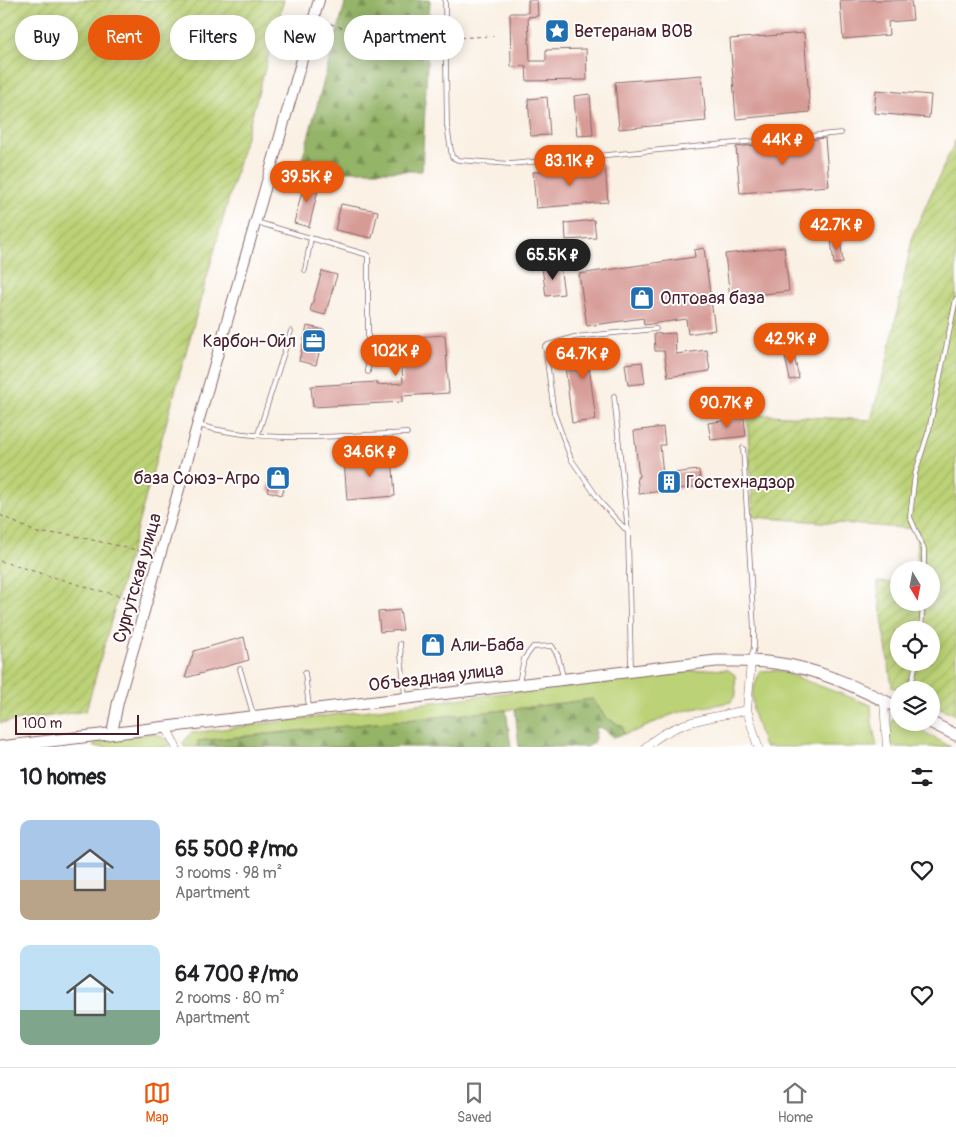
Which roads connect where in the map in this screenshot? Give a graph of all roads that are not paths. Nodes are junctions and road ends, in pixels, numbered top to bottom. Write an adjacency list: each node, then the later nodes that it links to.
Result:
1 (319, 0): 4 (street, Сургутская улица)
2 (445, 0): 3 (lane)
3 (841, 133)
4 (256, 222): 5 (lane); 12 (street, Сургутская улица)
5 (311, 238): 6 (lane); 10 (lane)
6 (305, 270)
7 (956, 299): 17 (lane)
8 (656, 329): 16 (lane)
9 (291, 331): 14 (lane)
10 (368, 372)
11 (614, 396): 16 (lane)
12 (198, 424): 14 (lane); 33 (street, Сургутская улица)
13 (407, 433): 14 (lane)
14 (258, 434)
15 (743, 448): 19 (lane)
16 (628, 532): 21 (lane)
17 (924, 561)
18 (400, 644): 25 (lane)
19 (751, 661): 21 (main road, Объездная улица); 26 (main road, Объездная улица); 29 (street)
20 (240, 668): 30 (lane)
21 (632, 671): 23 (main road, Объездная улица)
22 (305, 673): 28 (lane)
23 (564, 679): 24 (main road, Объездная улица); 24 (lane)
24 (519, 684): 25 (main road, Объездная улица)
25 (405, 698): 28 (main road, Объездная улица)
26 (884, 700): 27 (main road, Объездная улица); 41 (street)
27 (890, 703)
28 (310, 710): 30 (main road, Объездная улица)
29 (747, 710): 36 (street); 40 (street)
30 (254, 716): 31 (main road, Объездная улица)
31 (166, 727): 33 (main road, Объездная улица); 38 (street)
32 (940, 727): 34 (main road)
33 (112, 733): 35 (main road, Объездная улица)
34 (956, 735)
35 (78, 742): 37 (main road, Объездная улица)
36 (649, 745): 39 (street)
37 (0, 747)
38 (176, 747)
39 (637, 747)
40 (758, 747)
41 (887, 747)

